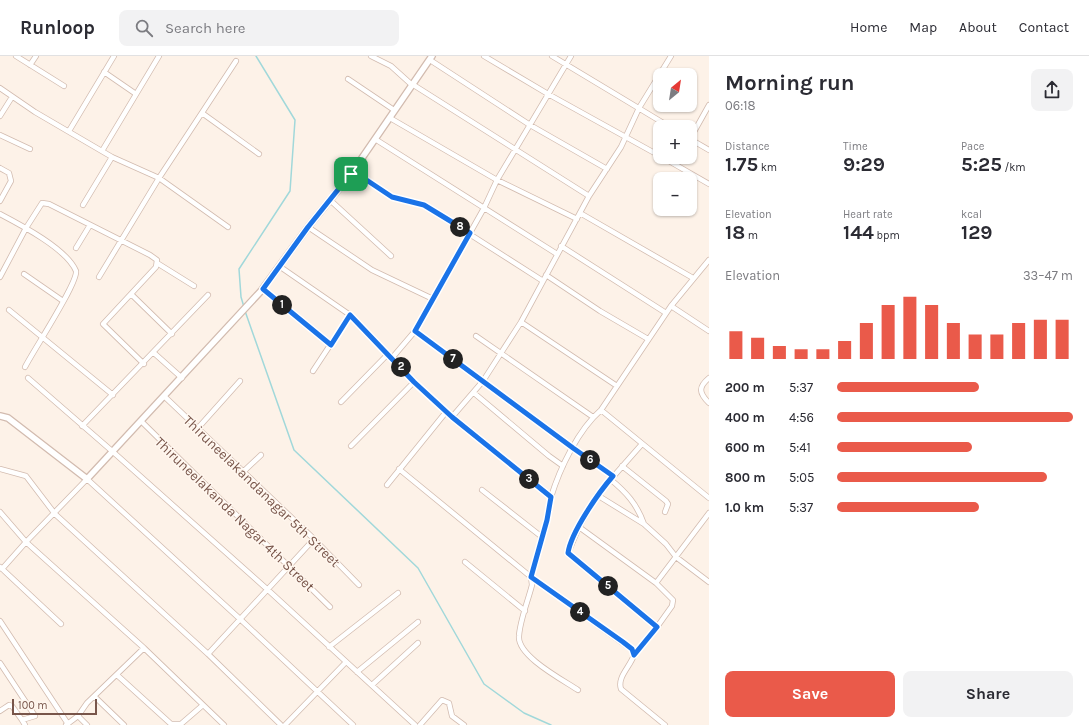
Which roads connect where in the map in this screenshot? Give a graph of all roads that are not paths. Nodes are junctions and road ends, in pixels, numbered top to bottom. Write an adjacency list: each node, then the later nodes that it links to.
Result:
1 (16, 56): 13 (street)
2 (36, 56): 13 (street)
3 (114, 56): 14 (street)
4 (158, 56): 19 (street)
5 (371, 56): 16 (street)
6 (484, 56): 20 (street)
7 (552, 56): 12 (street)
8 (571, 56): 12 (street)
9 (671, 56): 23 (street)
10 (431, 58): 16 (street); 29 (street)
11 (236, 61): 25 (street)
12 (566, 64): 20 (street); 23 (street)
13 (30, 65): 17 (street)
14 (104, 72): 19 (street); 31 (street)
15 (348, 79): 24 (street)
16 (412, 85): 24 (street); 39 (street)
17 (64, 86)
18 (0, 88): 21 (street)
19 (136, 94): 38 (street)
20 (548, 94): 29 (street); 33 (street)
21 (12, 97): 26 (street); 31 (street)
22 (709, 105): 30 (street)
23 (639, 108): 28 (street); 33 (street)
24 (394, 110): 27 (street)
25 (202, 114): 41 (street); 47 (street)
26 (0, 116)
27 (390, 118): 34 (street); 48 (street)
28 (659, 120)
29 (530, 125): 39 (street); 45 (street)
30 (697, 126)
31 (70, 131): 38 (street)
32 (0, 135): 36 (street)
33 (627, 137): 40 (street); 45 (street)
34 (375, 139): 46 (street); 54 (street)
35 (697, 143): 37 (street)
36 (30, 149)
37 (709, 150)
38 (102, 151): 42 (street)
39 (515, 151): 48 (street); 50 (street)
40 (653, 152)
41 (259, 154)
42 (112, 157): 47 (street); 53 (street)
43 (675, 164): 49 (street)
44 (0, 168): 52 (street)
45 (606, 169): 50 (street)
46 (353, 171): 51 (street); 62 (street)
47 (159, 178): 59 (street); 63 (street)
48 (497, 180): 54 (street); 57 (street)
49 (709, 184)
50 (589, 196): 56 (street)
51 (330, 200): 60 (street); 67 (street)
52 (0, 201)
53 (83, 206)
54 (484, 208): 62 (street); 66 (street)
55 (0, 214): 61 (street)
56 (580, 214): 57 (street); 75 (street)
57 (577, 219): 64 (street)
58 (90, 225): 61 (street); 63 (street); 65 (street)
59 (228, 227)
60 (308, 227): 70 (street); 81 (street)
61 (26, 228): 73 (street); 82 (street)
62 (470, 233): 76 (street); 81 (street)
63 (121, 239): 69 (street); 74 (street)
64 (562, 246): 66 (street); 85 (street)
65 (76, 248)
66 (558, 254): 72 (street)
67 (391, 256)
68 (709, 260): 75 (street)
69 (158, 263): 77 (street); 79 (street)
70 (279, 266): 78 (street); 86 (street)
71 (24, 274): 82 (street)
72 (546, 275): 76 (street); 93 (street)
73 (0, 277)
74 (99, 277)
75 (693, 278): 83 (street)
76 (543, 281): 87 (street)
77 (194, 286)
78 (262, 290): 94 (street); 102 (street)
79 (131, 294): 90 (street); 98 (street)
80 (208, 295): 90 (street)
81 (433, 299): 88 (street)
82 (63, 301): 91 (street)
83 (670, 306): 85 (street); 89 (street)
84 (9, 310): 91 (street)
85 (666, 313): 93 (street)
86 (350, 315): 94 (street); 97 (street)
87 (521, 322): 96 (street); 107 (street)
88 (415, 331): 97 (street); 106 (street)
89 (709, 331)
90 (172, 334): 95 (street)
91 (42, 336): 99 (street); 109 (street)
92 (476, 336): 96 (street)
93 (648, 339): 107 (street)
94 (331, 345): 100 (street)
95 (154, 353): 98 (street); 102 (street)
96 (499, 354): 106 (street); 117 (street)
97 (390, 356): 105 (street); 111 (street)
98 (144, 364): 109 (street)
99 (25, 367)
100 (313, 371)
101 (28, 378): 119 (street)
102 (182, 378): 110 (street)
103 (709, 378): 112 (street)
104 (240, 381): 120 (street)
105 (414, 382): 114 (street); 122 (street)
106 (483, 382): 108 (street); 123 (street)
107 (617, 386): 113 (street)
108 (474, 393): 116 (street); 126 (street)
109 (113, 395): 119 (street)
110 (165, 397): 118 (street); 120 (street, Thiruneelakandanagar 5th Street)
111 (341, 402)
112 (709, 403)
113 (601, 410): 117 (street); 121 (street)
114 (446, 412): 116 (street); 129 (street)
115 (0, 416): 132 (street)
116 (452, 417): 136 (street)
117 (593, 417): 123 (street)
118 (141, 421): 124 (street); 149 (street, Thiruneelakanda Nagar 4th Street)
119 (82, 426): 124 (street)
120 (198, 428): 130 (street, Thiruneelakandanagar 5th Street)
121 (642, 444): 127 (street); 137 (street)
122 (351, 446)
123 (573, 448): 126 (street); 131 (street)
124 (112, 451): 132 (street); 155 (street)
125 (261, 455): 130 (street)
126 (563, 466): 136 (street)
127 (622, 466): 131 (street); 139 (street)
128 (0, 469): 141 (street)
129 (399, 469): 133 (street); 151 (street)
130 (244, 471): 145 (street, Thiruneelakandanagar 5th Street)
131 (612, 477): 135 (street); 142 (street)
132 (87, 479): 141 (street); 159 (street)
133 (387, 485)
134 (482, 490): 144 (street)
135 (597, 495): 142 (street); 143 (street)
136 (551, 497): 144 (street)
137 (709, 498)
138 (0, 512): 146 (street)
139 (665, 512)
140 (709, 513): 147 (street)
141 (55, 514): 146 (street); 167 (street)
142 (644, 524): 147 (street)
143 (579, 526): 153 (street); 163 (street)
144 (542, 537): 151 (street)
145 (314, 539): 149 (street); 154 (street, Thiruneelakandanagar 5th Street)
146 (26, 542): 150 (street); 166 (street)
147 (676, 557): 152 (street); 153 (street)
148 (465, 562): 158 (street)
149 (288, 566): 155 (street); 157 (street, Thiruneelakanda Nagar 4th Street)
150 (1, 568): 162 (street)
151 (531, 577): 158 (street); 168 (street)
152 (709, 582)
153 (656, 583): 163 (street)
154 (360, 585)
155 (268, 590): 159 (street); 165 (street)
156 (398, 593): 165 (street)
157 (330, 608)
158 (525, 611): 174 (street)
159 (240, 619): 167 (street); 175 (street)
160 (0, 622): 181 (street)
161 (418, 622): 171 (street)
162 (61, 624)
163 (657, 627): 168 (street)
164 (418, 643): 173 (street)
165 (328, 647): 169 (street)
166 (144, 648): 172 (street); 177 (street)
167 (208, 654): 185 (street)
168 (634, 655): 191 (street)
169 (346, 662): 171 (street); 175 (street)
170 (0, 663): 180 (street)
171 (356, 672): 173 (street)
172 (117, 674): 176 (street); 177 (street)
173 (372, 685): 188 (street)
174 (578, 690)
175 (317, 692): 186 (street); 187 (street)
176 (95, 697): 179 (street); 183 (street)
177 (203, 705): 184 (street)
178 (0, 711): 180 (street)
179 (78, 716): 181 (street); 182 (street)
180 (23, 723)
181 (67, 724)
182 (87, 725)
183 (124, 725)
184 (224, 725)
185 (281, 725)
186 (285, 725)
187 (353, 725)
188 (416, 725)
189 (420, 725): 190 (street)
190 (464, 725)
191 (665, 725)

